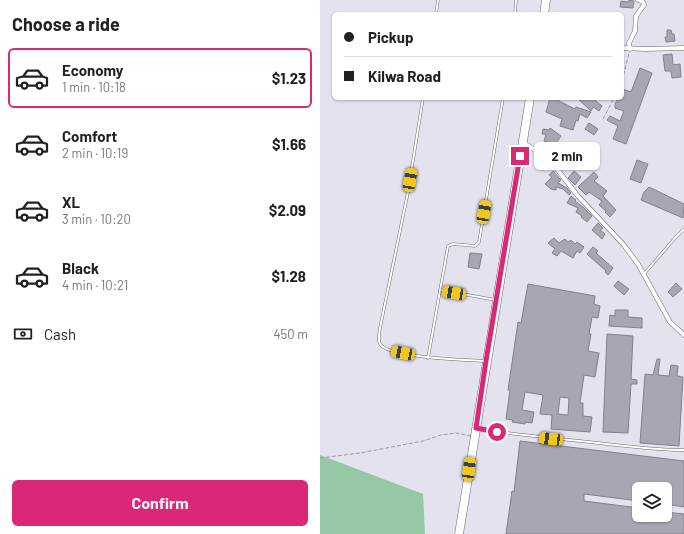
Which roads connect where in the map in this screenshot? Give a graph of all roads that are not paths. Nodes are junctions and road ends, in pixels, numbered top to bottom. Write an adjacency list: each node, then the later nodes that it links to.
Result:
1 (438, 0): 5 (lane)
2 (516, 0): 6 (lane)
3 (546, 0): 7 (highway)
4 (638, 0): 9 (street)
5 (436, 12)
6 (515, 12)
7 (544, 12)
8 (624, 48): 9 (street)
9 (630, 49): 10 (street)
10 (684, 49)
11 (423, 100): 20 (lane)
12 (502, 100): 17 (lane)
13 (530, 100): 14 (highway)
14 (522, 142): 16 (street); 18 (highway)
15 (684, 229): 16 (lane)
16 (644, 275): 19 (street)
17 (440, 290): 18 (lane); 20 (lane)
18 (496, 300): 21 (highway)
19 (684, 335)
20 (428, 358): 21 (lane)
21 (486, 361): 22 (highway)
22 (475, 432): 23 (lane); 24 (highway)
23 (684, 450)
24 (459, 534)

